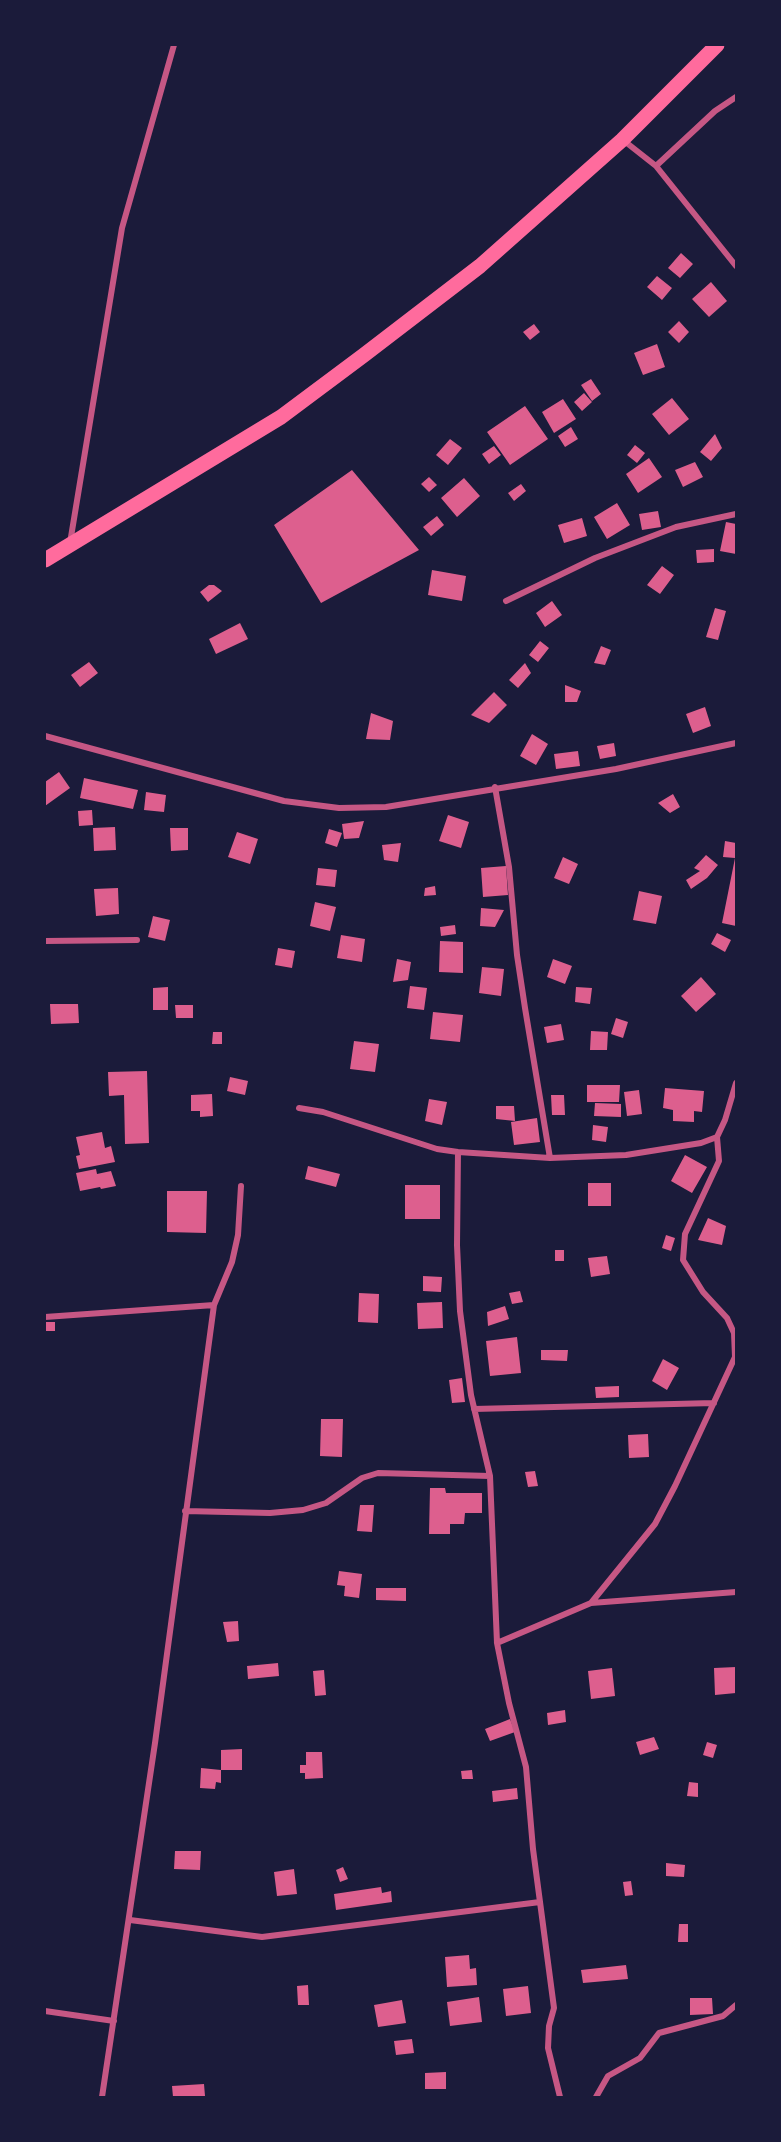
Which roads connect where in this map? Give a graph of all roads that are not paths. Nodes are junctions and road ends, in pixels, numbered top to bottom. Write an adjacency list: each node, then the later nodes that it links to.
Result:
1 (174, 45): 8 (street)
2 (717, 45): 4 (highway)
3 (736, 97): 5 (street)
4 (622, 140): 5 (street); 8 (highway)
5 (656, 166): 6 (street)
6 (736, 266)
7 (736, 513): 10 (street)
8 (70, 544): 9 (highway)
9 (45, 560)
10 (506, 601)
11 (45, 736): 13 (street)
12 (736, 743): 13 (street)
13 (495, 787): 20 (street)
14 (137, 940): 15 (street)
15 (45, 941)
16 (736, 1083): 18 (street)
17 (299, 1108): 19 (street)
18 (717, 1137): 20 (street); 24 (street)
19 (458, 1152): 20 (street); 25 (street)
20 (550, 1158)
21 (242, 1186): 22 (street)
22 (214, 1305): 23 (street); 27 (street)
23 (45, 1317)
24 (714, 1404): 25 (street); 29 (street)
25 (474, 1409): 26 (street)
26 (490, 1476): 27 (street); 30 (street)
27 (185, 1511): 32 (street)
28 (736, 1592): 29 (street)
29 (591, 1603): 30 (street)
30 (497, 1643): 31 (street)
31 (540, 1902): 32 (street); 37 (street)
32 (130, 1920): 35 (street)
33 (736, 2005): 38 (street)
34 (45, 2011): 35 (street)
35 (114, 2021): 36 (street)
36 (102, 2097)
37 (560, 2097)
38 (596, 2097)

